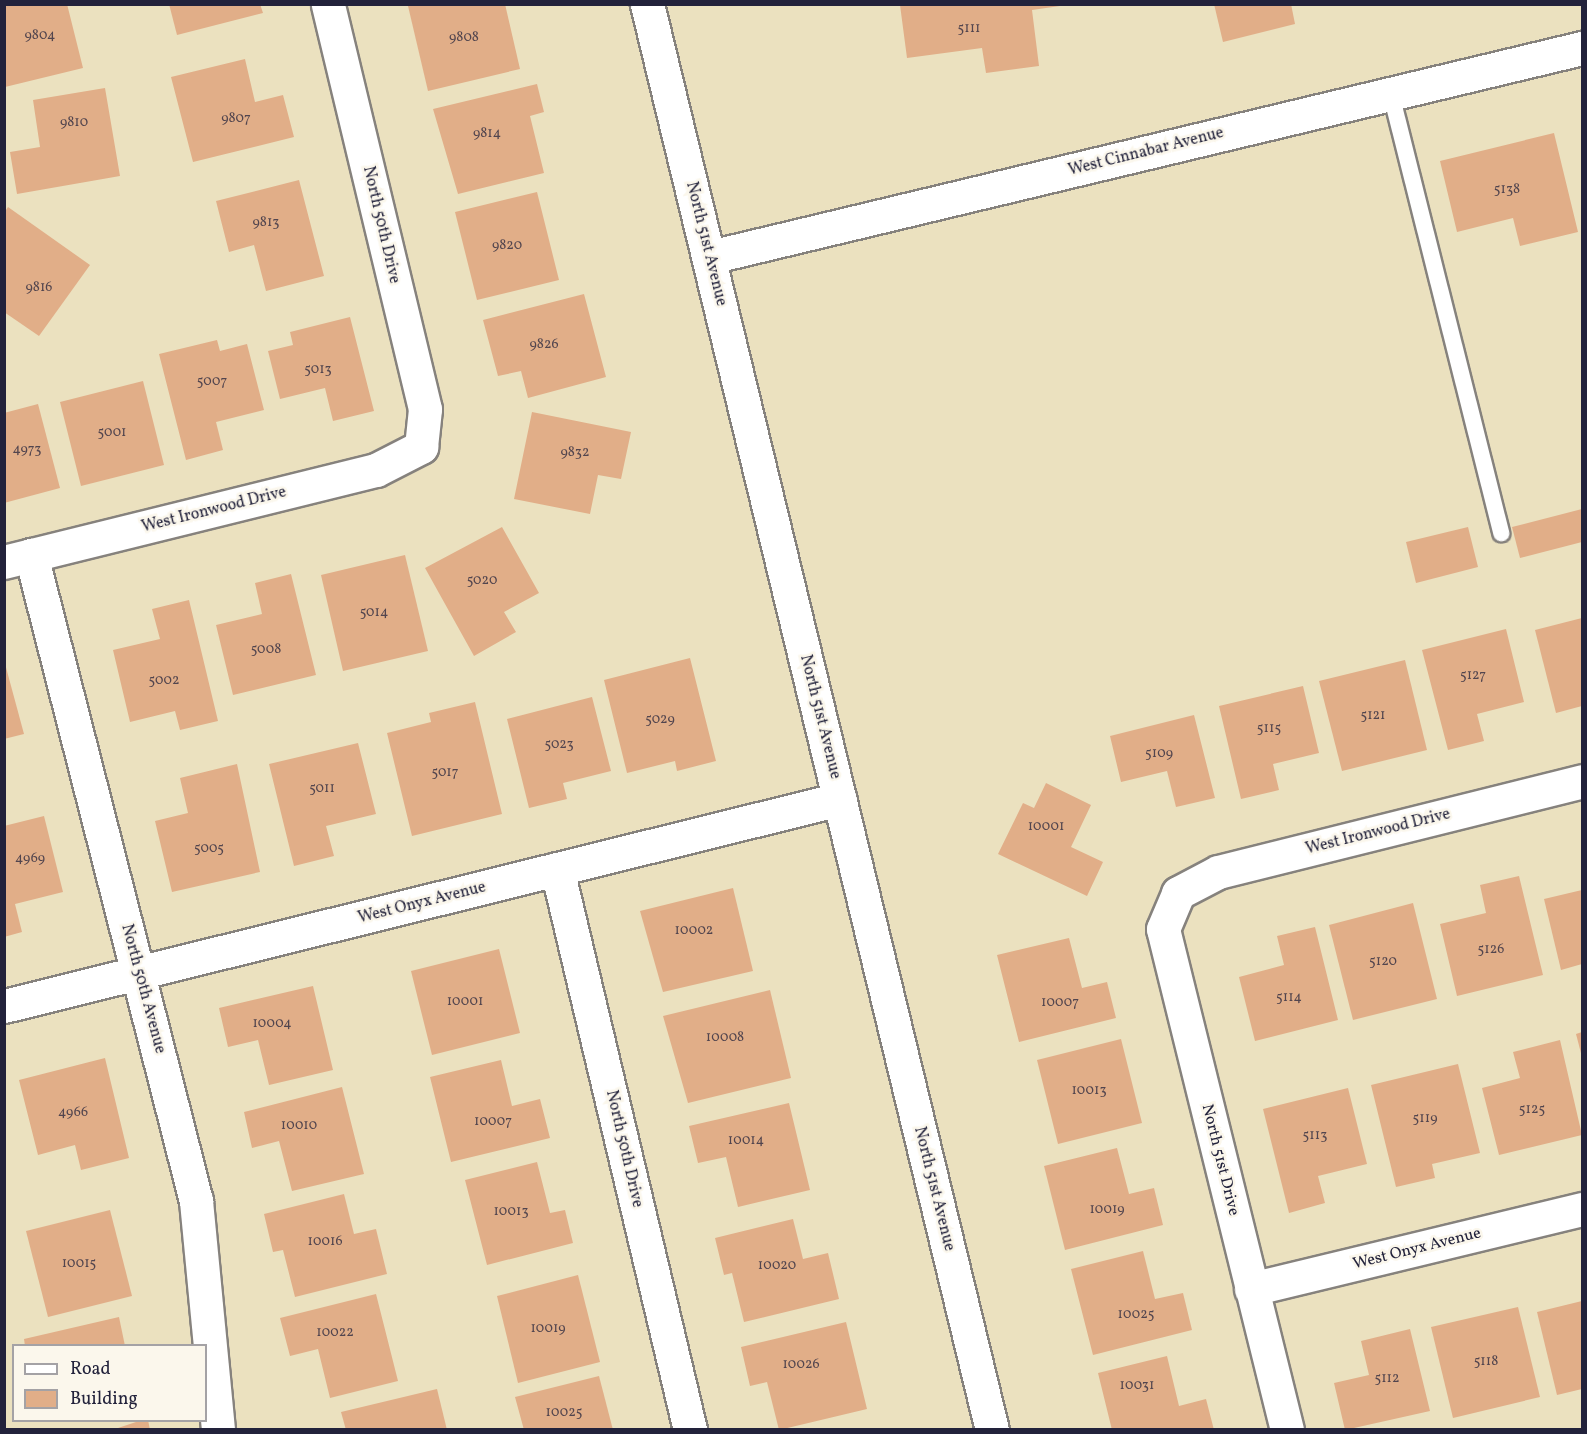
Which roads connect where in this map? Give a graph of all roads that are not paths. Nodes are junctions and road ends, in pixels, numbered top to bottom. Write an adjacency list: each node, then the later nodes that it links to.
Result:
1 (328, 4): 6 (street, North 50th Drive)
2 (647, 4): 5 (street, North 51st Avenue)
3 (1582, 48): 4 (street, West Cinnabar Avenue)
4 (1391, 93): 5 (street, West Cinnabar Avenue); 7 (lane)
5 (710, 257): 10 (street, North 51st Avenue)
6 (421, 447): 8 (street, West Ironwood Drive)
7 (1501, 533)
8 (17, 559): 13 (street, North 50th Avenue)
9 (1582, 782): 12 (street, West Ironwood Drive)
10 (840, 799): 11 (street, West Onyx Avenue); 19 (street, North 51st Avenue)
11 (557, 869): 13 (street, West Onyx Avenue); 18 (street, North 50th Drive)
12 (1178, 892): 16 (street, North 51st Drive)
13 (138, 973): 14 (street, West Onyx Avenue); 17 (street, North 50th Avenue)
14 (4, 1006)
15 (1582, 1209): 16 (street, West Onyx Avenue)
16 (1251, 1289): 20 (street, North 51st Drive)
17 (218, 1430)
18 (690, 1430)
19 (992, 1430)
20 (1287, 1430)

